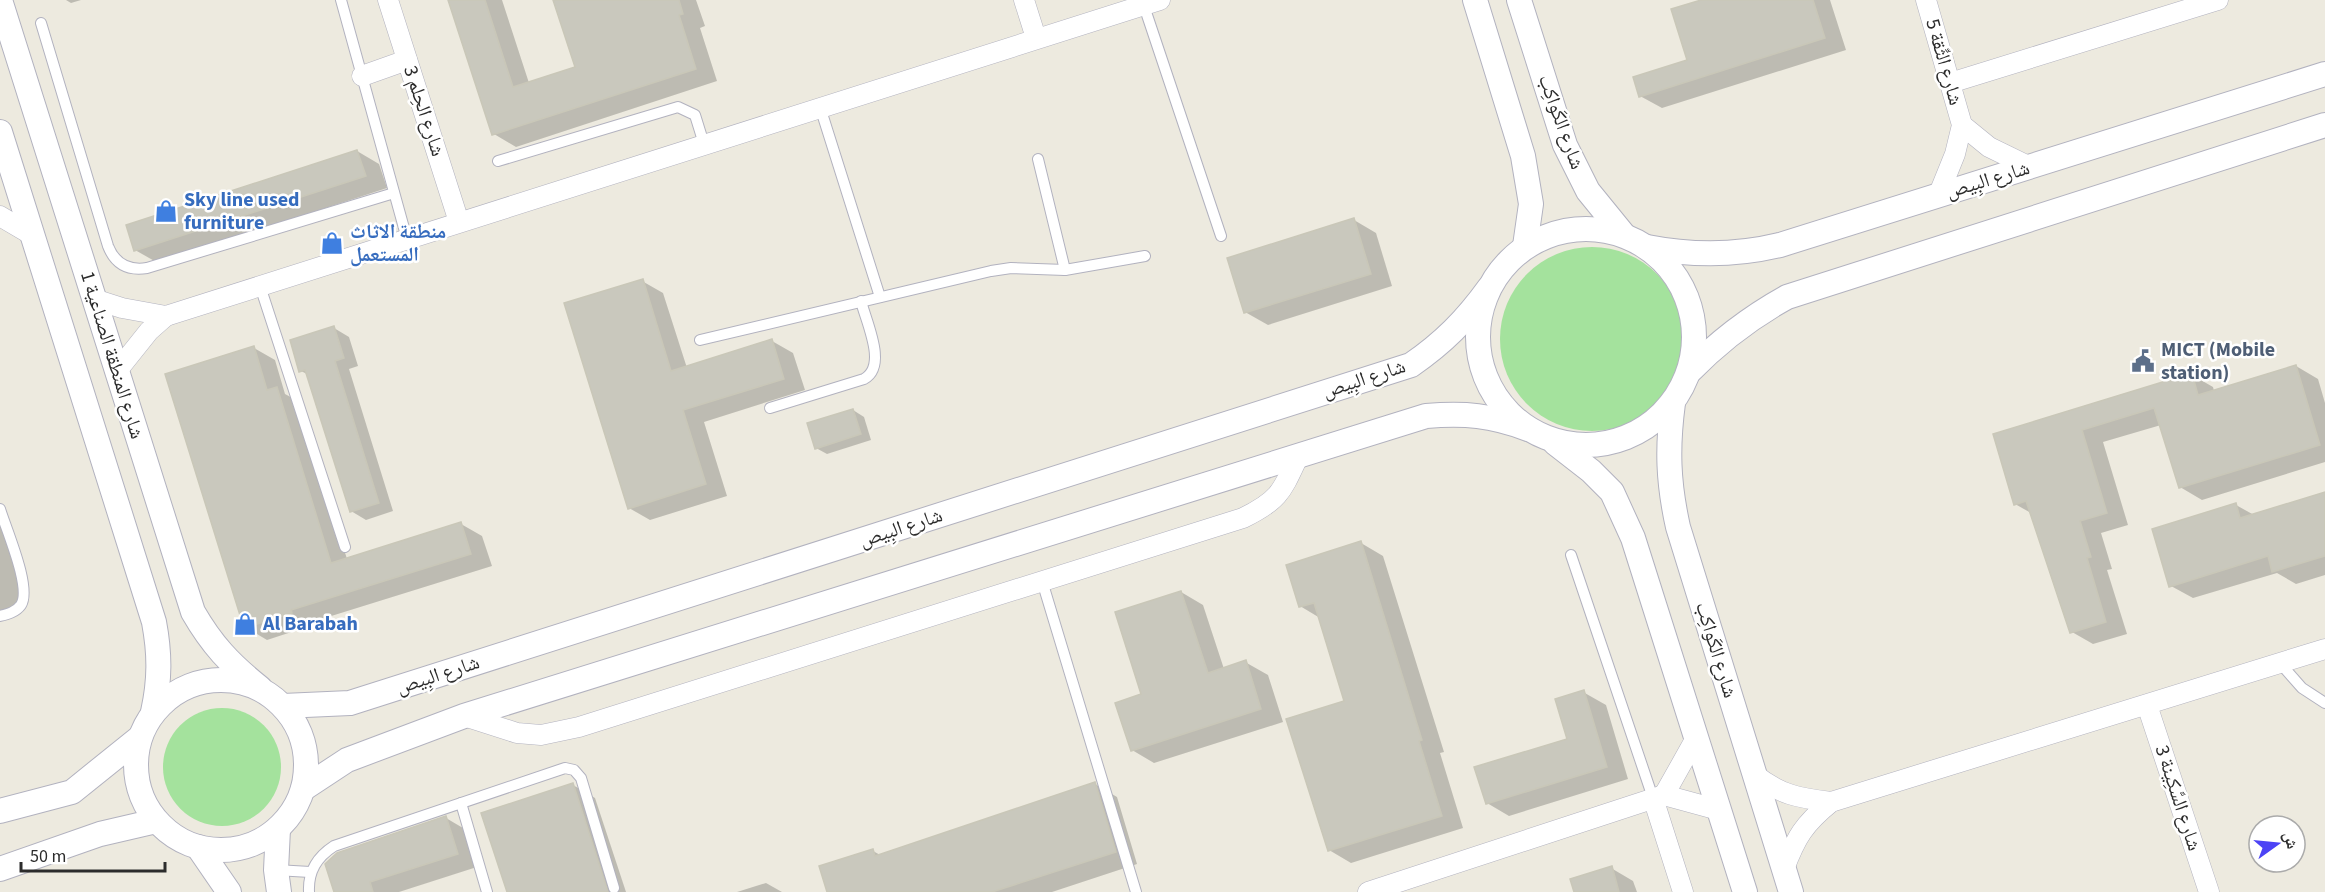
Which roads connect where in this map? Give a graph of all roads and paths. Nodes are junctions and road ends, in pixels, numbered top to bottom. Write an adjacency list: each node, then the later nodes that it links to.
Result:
1 (0, 0): 40 (street, شارع المنطقة الصناعية 1)
2 (341, 0): 14 (lane)
3 (388, 0): 12 (street, شارع الحِلم 3)
4 (1024, 0): 11 (street)
5 (1474, 0): 33 (street)
6 (1519, 0): 29 (street, شارع الكَواكِب)
7 (1926, 0): 15 (street, شارع الثِّقة 5)
8 (2209, 1): 15 (street)
9 (1152, 3): 11 (street); 31 (lane)
10 (41, 23): 25 (lane)
11 (1036, 38): 16 (street)
12 (407, 60): 14 (street); 28 (street, شارع الحِلم 3)
13 (2325, 74): 23 (street, شارع البِيص)
14 (362, 76): 25 (lane)
15 (1950, 83): 17 (street, شارع الثِّقة 5)
16 (820, 107): 20 (street); 39 (lane)
17 (1962, 125): 23 (street, شارع الثِّقة 5); 26 (street, شارع الثِّقة 5)
18 (2325, 125): 45 (street)
19 (2, 139): 24 (street); 30 (street, شارع المنطقة الصناعية 1)
20 (704, 144): 22 (lane); 28 (street)
21 (1038, 159): 36 (lane)
22 (498, 161)
23 (2030, 167): 26 (street, شارع البِيص)
24 (0, 182)
25 (394, 193): 32 (lane)
26 (1938, 196): 34 (street, شارع البِيص)
27 (0, 216): 30 (street)
28 (459, 222): 32 (street)
29 (1623, 234): 33 (street); 34 (street)
30 (32, 235): 62 (street, شارع المنطقة الصناعية 1)
31 (1221, 236)
32 (407, 238): 37 (street)
33 (1525, 246): 38 (street, شارع البِيص)
34 (1647, 247): 45 (street)
35 (1145, 256): 36 (lane)
36 (1065, 270): 39 (lane)
37 (260, 286): 42 (street); 52 (lane)
38 (1489, 288): 48 (street); 61 (street, شارع البِيص)
39 (880, 297): 41 (lane)
40 (94, 299): 42 (street); 44 (street, شارع المنطقة الصناعية 1)
41 (861, 301): 43 (lane); 47 (lane)
42 (166, 316): 44 (street)
43 (700, 340)
44 (117, 371): 58 (street, شارع المنطقة الصناعية 1)
45 (1689, 372): 46 (street)
46 (1673, 403): 49 (street); 66 (street, شارع الكَواكِب)
47 (770, 408)
48 (1528, 429): 49 (street); 50 (street)
49 (1551, 440): 65 (street)
50 (1299, 455): 54 (street); 63 (street)
51 (0, 509): 55 (lane)
52 (345, 547)
53 (1571, 555): 68 (lane)
54 (1042, 581): 63 (street); 84 (lane)
55 (0, 616)
56 (2325, 649): 57 (street)
57 (2280, 663): 59 (lane); 60 (street)
58 (260, 688): 61 (street); 62 (street)
59 (2325, 703)
60 (2147, 705): 69 (street); 89 (street, شارع السَّكِينة 3)
61 (283, 706): 67 (street)
62 (153, 712): 64 (street)
63 (464, 716): 67 (street)
64 (139, 738): 72 (street); 73 (street)
65 (1696, 738): 68 (street); 71 (street)
66 (1754, 774): 69 (street); 77 (street, شارع الكَواكِب)
67 (303, 789): 74 (street)
68 (1658, 796): 71 (street); 85 (street); 86 (street)
69 (1831, 802): 77 (street)
70 (461, 803): 78 (lane); 80 (lane); 83 (lane)
71 (1719, 810): 87 (street)
72 (0, 811)
73 (156, 821): 75 (street); 76 (street)
74 (278, 829): 75 (street); 79 (street)
75 (198, 848): 81 (street)
76 (0, 869)
77 (1784, 869): 88 (street, شارع الكَواكِب)
78 (310, 873): 79 (lane); 82 (lane)
79 (278, 881)
80 (614, 888)
81 (229, 892)
82 (309, 892)
83 (487, 892)
84 (1136, 892)
85 (1368, 892)
86 (1683, 892)
87 (1745, 892)
88 (1791, 892)
89 (2209, 892)

